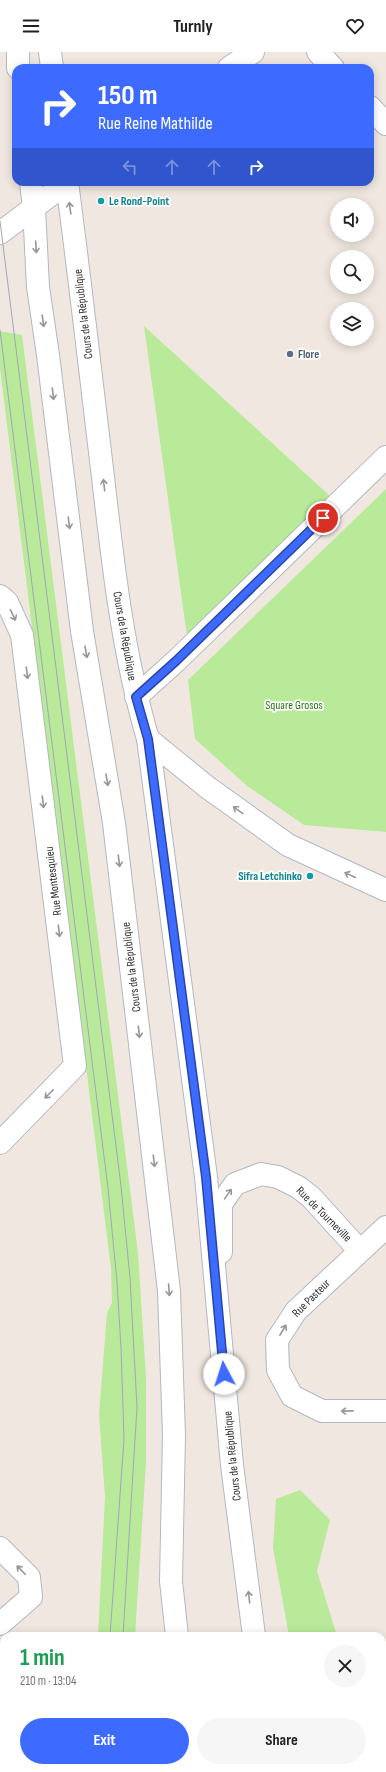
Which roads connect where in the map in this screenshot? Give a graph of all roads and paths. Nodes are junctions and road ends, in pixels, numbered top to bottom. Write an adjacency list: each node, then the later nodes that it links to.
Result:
1 (18, 52): 5 (main road)
2 (50, 52): 6 (main road)
3 (253, 52): 7 (main road)
4 (318, 52): 8 (main road)
5 (18, 64)
6 (52, 64)
7 (235, 64)
8 (329, 64)
9 (374, 112): 10 (main road)
10 (386, 124)
11 (31, 186): 14 (main road, Cours de la République)
12 (62, 186): 14 (main road)
13 (67, 186): 18 (main road, Cours de la République, one-way to 13)
14 (34, 208): 15 (main road); 28 (main road, Cours de la République, one-way to 28)
15 (0, 233)
16 (386, 457): 18 (main road)
17 (0, 596): 21 (main road, Rue Montesquieu, one-way to 21)
18 (136, 697): 19 (main road, Cours de la République)
19 (148, 739): 20 (main road, one-way to 19); 24 (main road, Cours de la République)
20 (386, 890)
21 (0, 1143)
22 (386, 1227): 23 (main road, Rue de Tourneville)
23 (360, 1251): 24 (main road, Rue de Tourneville, one-way to 23); 25 (main road, Rue Pasteur, one-way to 23)
24 (221, 1329): 29 (main road, Cours de la République, one-way to 24)
25 (386, 1411)
26 (0, 1548): 27 (main road, one-way to 26)
27 (0, 1624)
28 (177, 1632)
29 (253, 1632)

